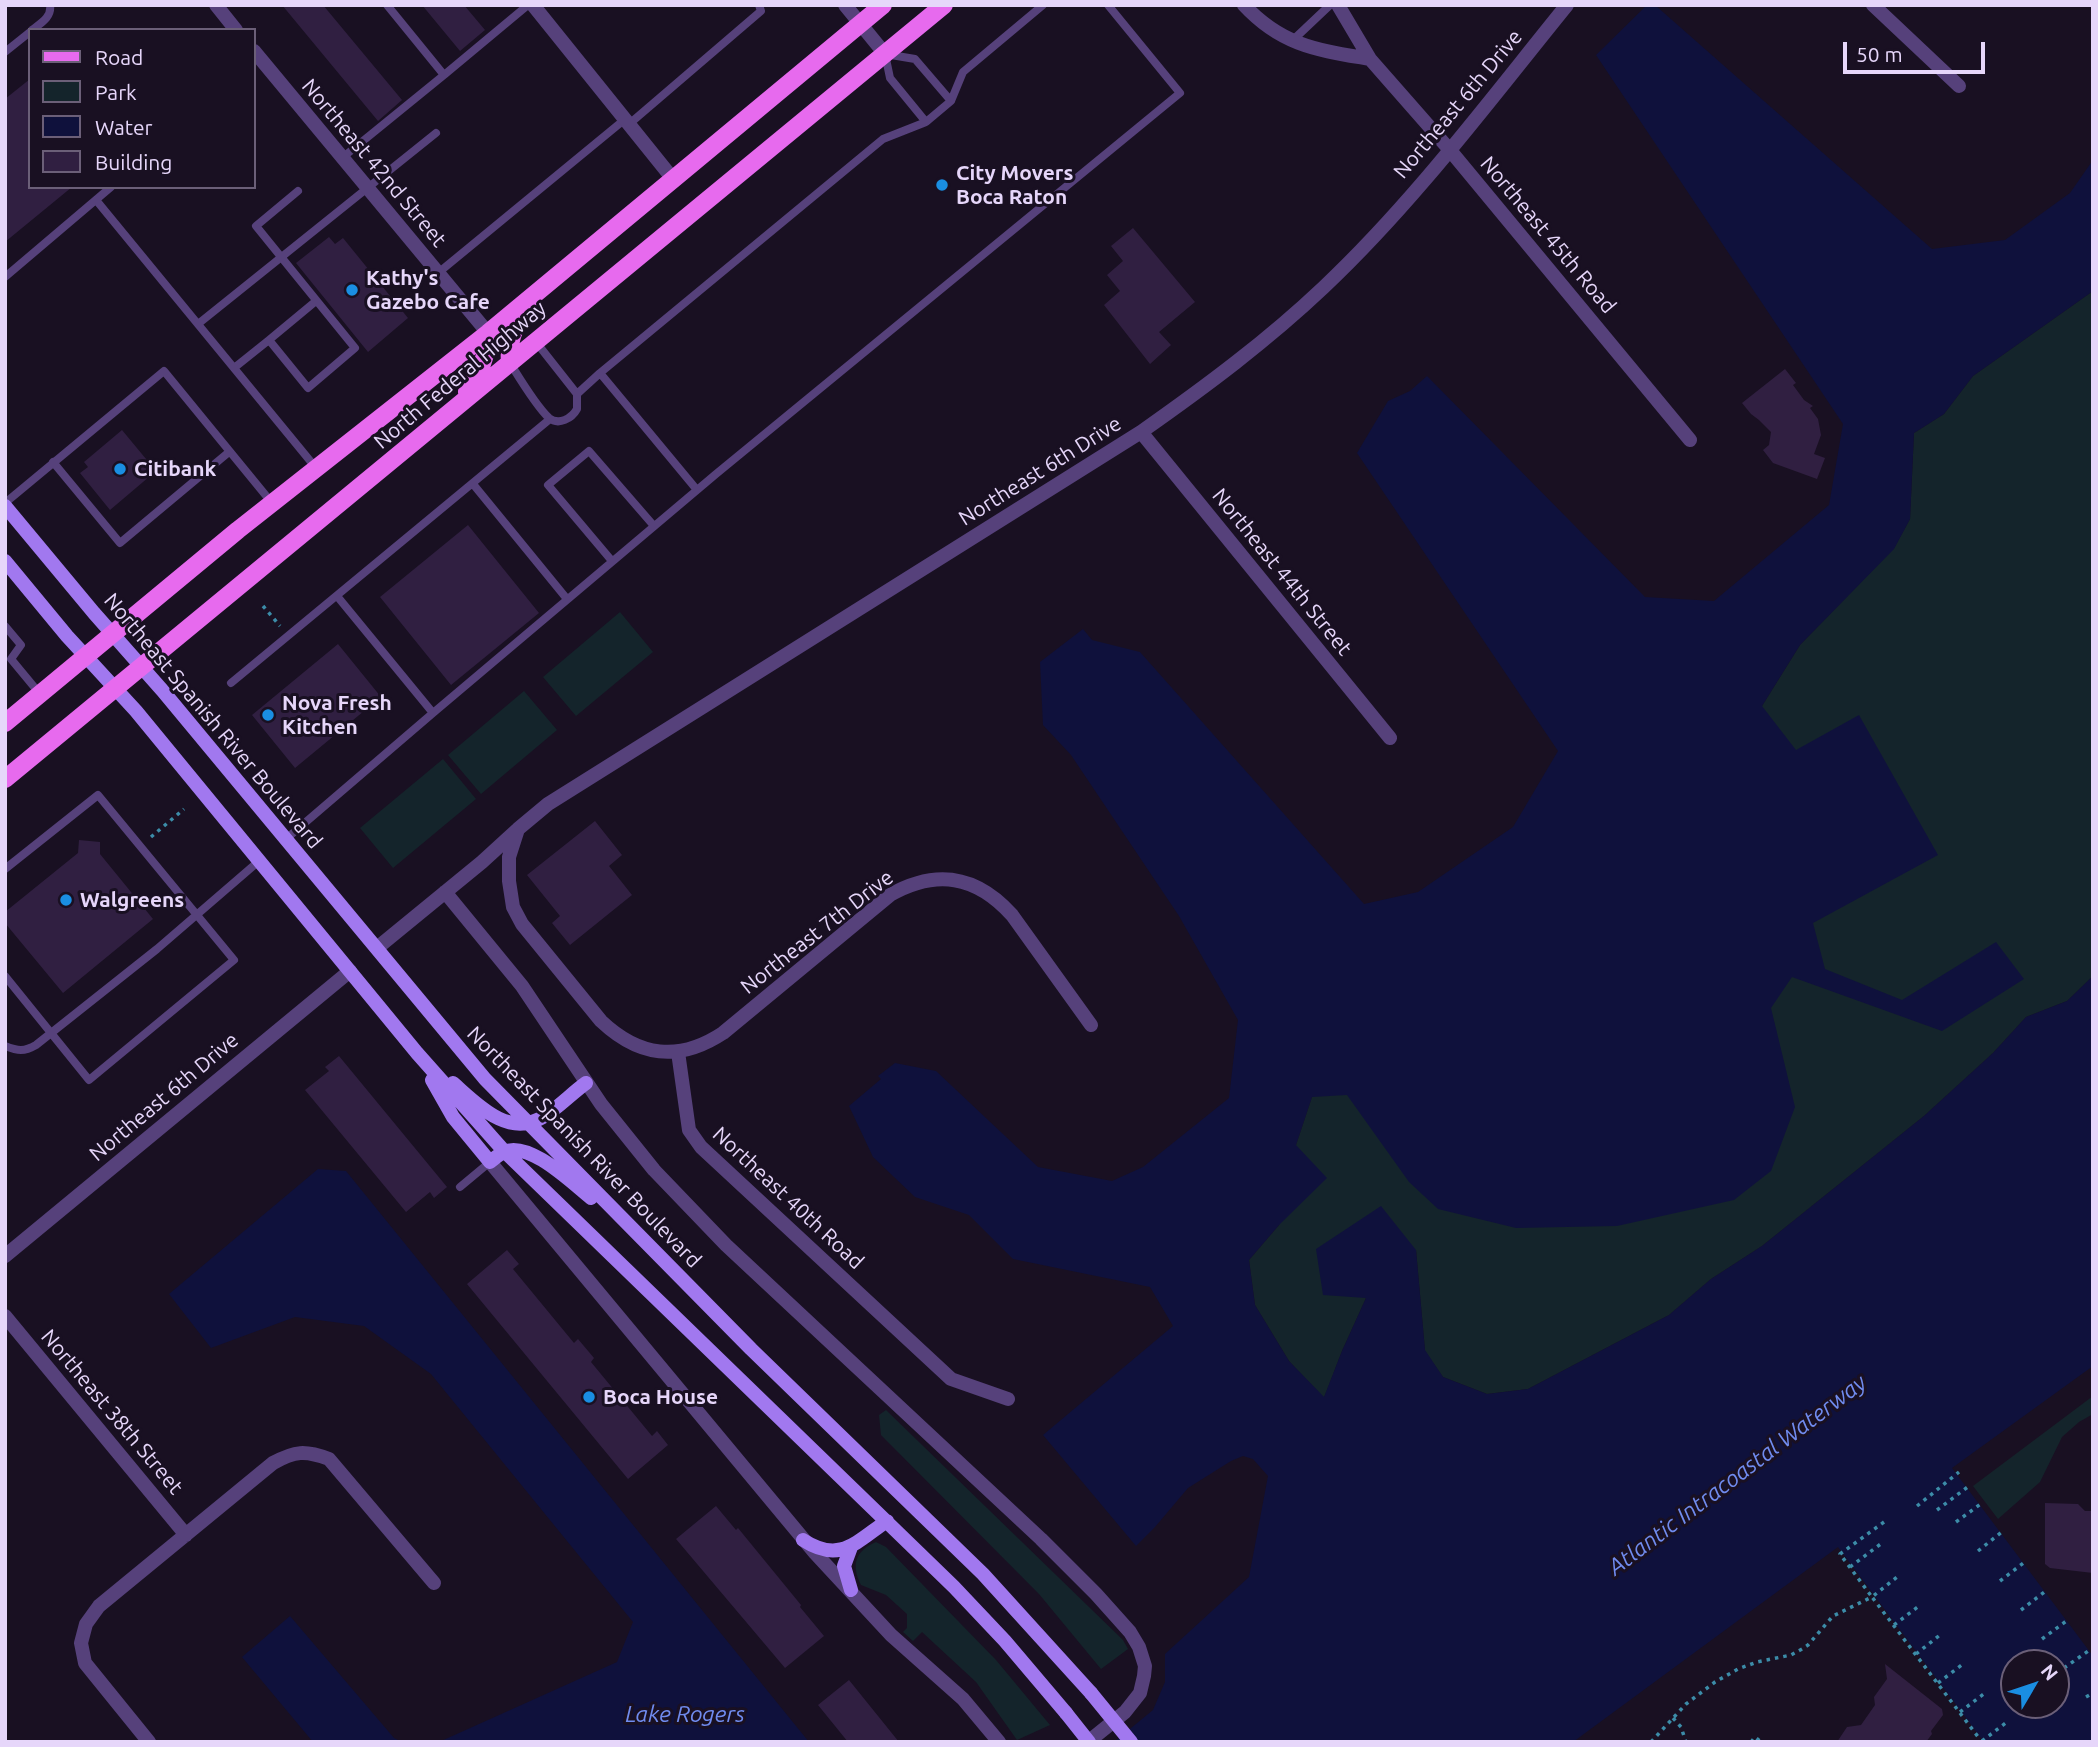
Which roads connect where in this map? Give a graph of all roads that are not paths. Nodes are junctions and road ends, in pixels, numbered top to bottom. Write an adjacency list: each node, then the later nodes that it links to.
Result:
1 (50, 5): 17 (lane)
2 (216, 5): 18 (street)
3 (387, 5): 25 (lane)
4 (530, 5): 25 (lane); 28 (street)
5 (759, 5): 28 (lane)
6 (845, 5): 16 (street)
7 (884, 5): 16 (main road, North Federal Highway)
8 (944, 5): 22 (main road, North Federal Highway)
9 (1043, 5): 27 (lane)
10 (1108, 5): 59 (lane)
11 (1244, 5): 20 (street)
12 (1330, 5): 20 (lane)
13 (1338, 5): 23 (street, Northeast 45th Road)
14 (1567, 5): 31 (street, Northeast 6th Drive)
15 (1873, 5): 26 (street)
16 (861, 24): 22 (street); 33 (main road, North Federal Highway)
17 (35, 28)
18 (234, 28)
19 (28, 33): 21 (lane)
20 (1293, 40): 23 (street)
21 (5, 52)
22 (885, 54): 27 (lane); 29 (lane); 46 (main road, North Federal Highway)
23 (1370, 59): 31 (street, Northeast 45th Road)
24 (256, 60): 32 (street, Northeast 42nd Street)
25 (443, 75): 32 (lane)
26 (1959, 86)
27 (951, 101): 29 (lane)
28 (626, 122): 33 (street); 39 (lane)
29 (926, 122): 49 (lane)
30 (436, 134): 34 (lane)
31 (1449, 149): 53 (street, Northeast 6th Drive); 54 (street, Northeast 45th Road)
32 (342, 158): 34 (street, Northeast 42nd Street)
33 (673, 179): 41 (main road, North Federal Highway)
34 (368, 188): 38 (lane); 39 (street, Northeast 42nd Street)
35 (109, 189): 37 (lane)
36 (298, 191): 38 (lane)
37 (96, 200): 40 (lane); 43 (lane)
38 (281, 257): 42 (lane); 43 (lane)
39 (438, 273): 44 (street, Northeast 42nd Street)
40 (5, 277)
41 (540, 290): 44 (main road, North Federal Highway); 47 (main road)
42 (316, 300): 45 (lane); 45 (lane)
43 (198, 324): 48 (lane)
44 (488, 334): 51 (main road); 57 (main road, North Federal Highway)
45 (269, 340): 48 (lane)
46 (536, 342): 47 (main road, North Federal Highway); 50 (lane)
47 (510, 363): 51 (main road, North Federal Highway); 52 (lane)
48 (234, 368): 57 (lane)
49 (600, 373): 50 (lane); 59 (lane)
50 (578, 394): 52 (lane)
51 (457, 407): 70 (main road, North Federal Highway)
52 (550, 419): 58 (lane)
53 (1141, 432): 76 (street, Northeast 44th Street); 78 (street, Northeast 6th Drive)
54 (1690, 440)
55 (229, 452): 56 (lane); 56 (lane); 60 (lane)
56 (53, 462): 61 (lane)
57 (316, 468): 60 (main road, North Federal Highway)
58 (473, 484): 65 (lane); 66 (lane)
59 (697, 490): 62 (lane)
60 (272, 503): 68 (main road, North Federal Highway)
61 (5, 504): 68 (main road, Northeast Spanish River Boulevard)
62 (654, 526): 64 (lane); 64 (lane)
63 (5, 561): 69 (main road, Northeast Spanish River Boulevard)
64 (612, 561): 66 (lane)
65 (337, 596): 71 (lane); 74 (lane)
66 (567, 599): 74 (lane)
67 (5, 626): 73 (lane)
68 (112, 633): 69 (main road, North Federal Highway); 70 (main road, Northeast Spanish River Boulevard)
69 (85, 656): 72 (main road, Northeast Spanish River Boulevard); 73 (main road, North Federal Highway)
70 (142, 667): 72 (main road, North Federal Highway); 79 (main road, Northeast Spanish River Boulevard)
71 (231, 683)
72 (115, 688): 77 (main road, North Federal Highway); 80 (main road, Northeast Spanish River Boulevard)
73 (40, 694): 75 (main road, North Federal Highway)
74 (433, 713): 79 (lane)
75 (5, 723)
76 (1390, 738)
77 (5, 779)
78 (519, 829): 82 (street, Northeast 6th Drive); 90 (street)
79 (286, 839): 84 (main road, Northeast Spanish River Boulevard)
80 (259, 861): 83 (lane); 85 (main road, Northeast Spanish River Boulevard)
81 (5, 869): 83 (lane)
82 (445, 892): 84 (street, Northeast 6th Drive); 92 (street, Northeast Spanish River Boulevard)
83 (197, 915): 88 (lane); 88 (lane)
84 (377, 948): 93 (main road, Northeast Spanish River Boulevard)
85 (349, 971): 91 (main road, Northeast Spanish River Boulevard); 98 (street, Northeast 6th Drive)
86 (5, 976): 88 (lane)
87 (1091, 1025): 90 (street, Northeast 7th Drive)
88 (52, 1033): 89 (lane)
89 (5, 1046)
90 (678, 1052): 100 (street, Northeast 40th Road)
91 (417, 1053): 93 (main road); 94 (main road, Northeast Spanish River Boulevard); 95 (main road)
92 (586, 1083): 93 (main road); 109 (street, Northeast Spanish River Boulevard)
93 (527, 1124): 97 (main road, Northeast Spanish River Boulevard)
94 (504, 1151): 95 (main road); 97 (main road); 101 (main road, Northeast Spanish River Boulevard)
95 (490, 1162): 96 (lane); 103 (street)
96 (460, 1187)
97 (645, 1240): 110 (main road, Northeast Spanish River Boulevard, bridge)
98 (5, 1256)
99 (5, 1316): 102 (street, Northeast 38th Street)
100 (1008, 1399)
101 (887, 1521): 104 (main road); 109 (main road, Northeast Spanish River Boulevard, bridge)
102 (186, 1535): 105 (street); 107 (street)
103 (803, 1540): 104 (main road); 106 (street)
104 (851, 1546): 106 (main road)
105 (434, 1583)
106 (851, 1590): 108 (street)
107 (149, 1742)
108 (999, 1742)
109 (1089, 1742)
110 (1131, 1742)

